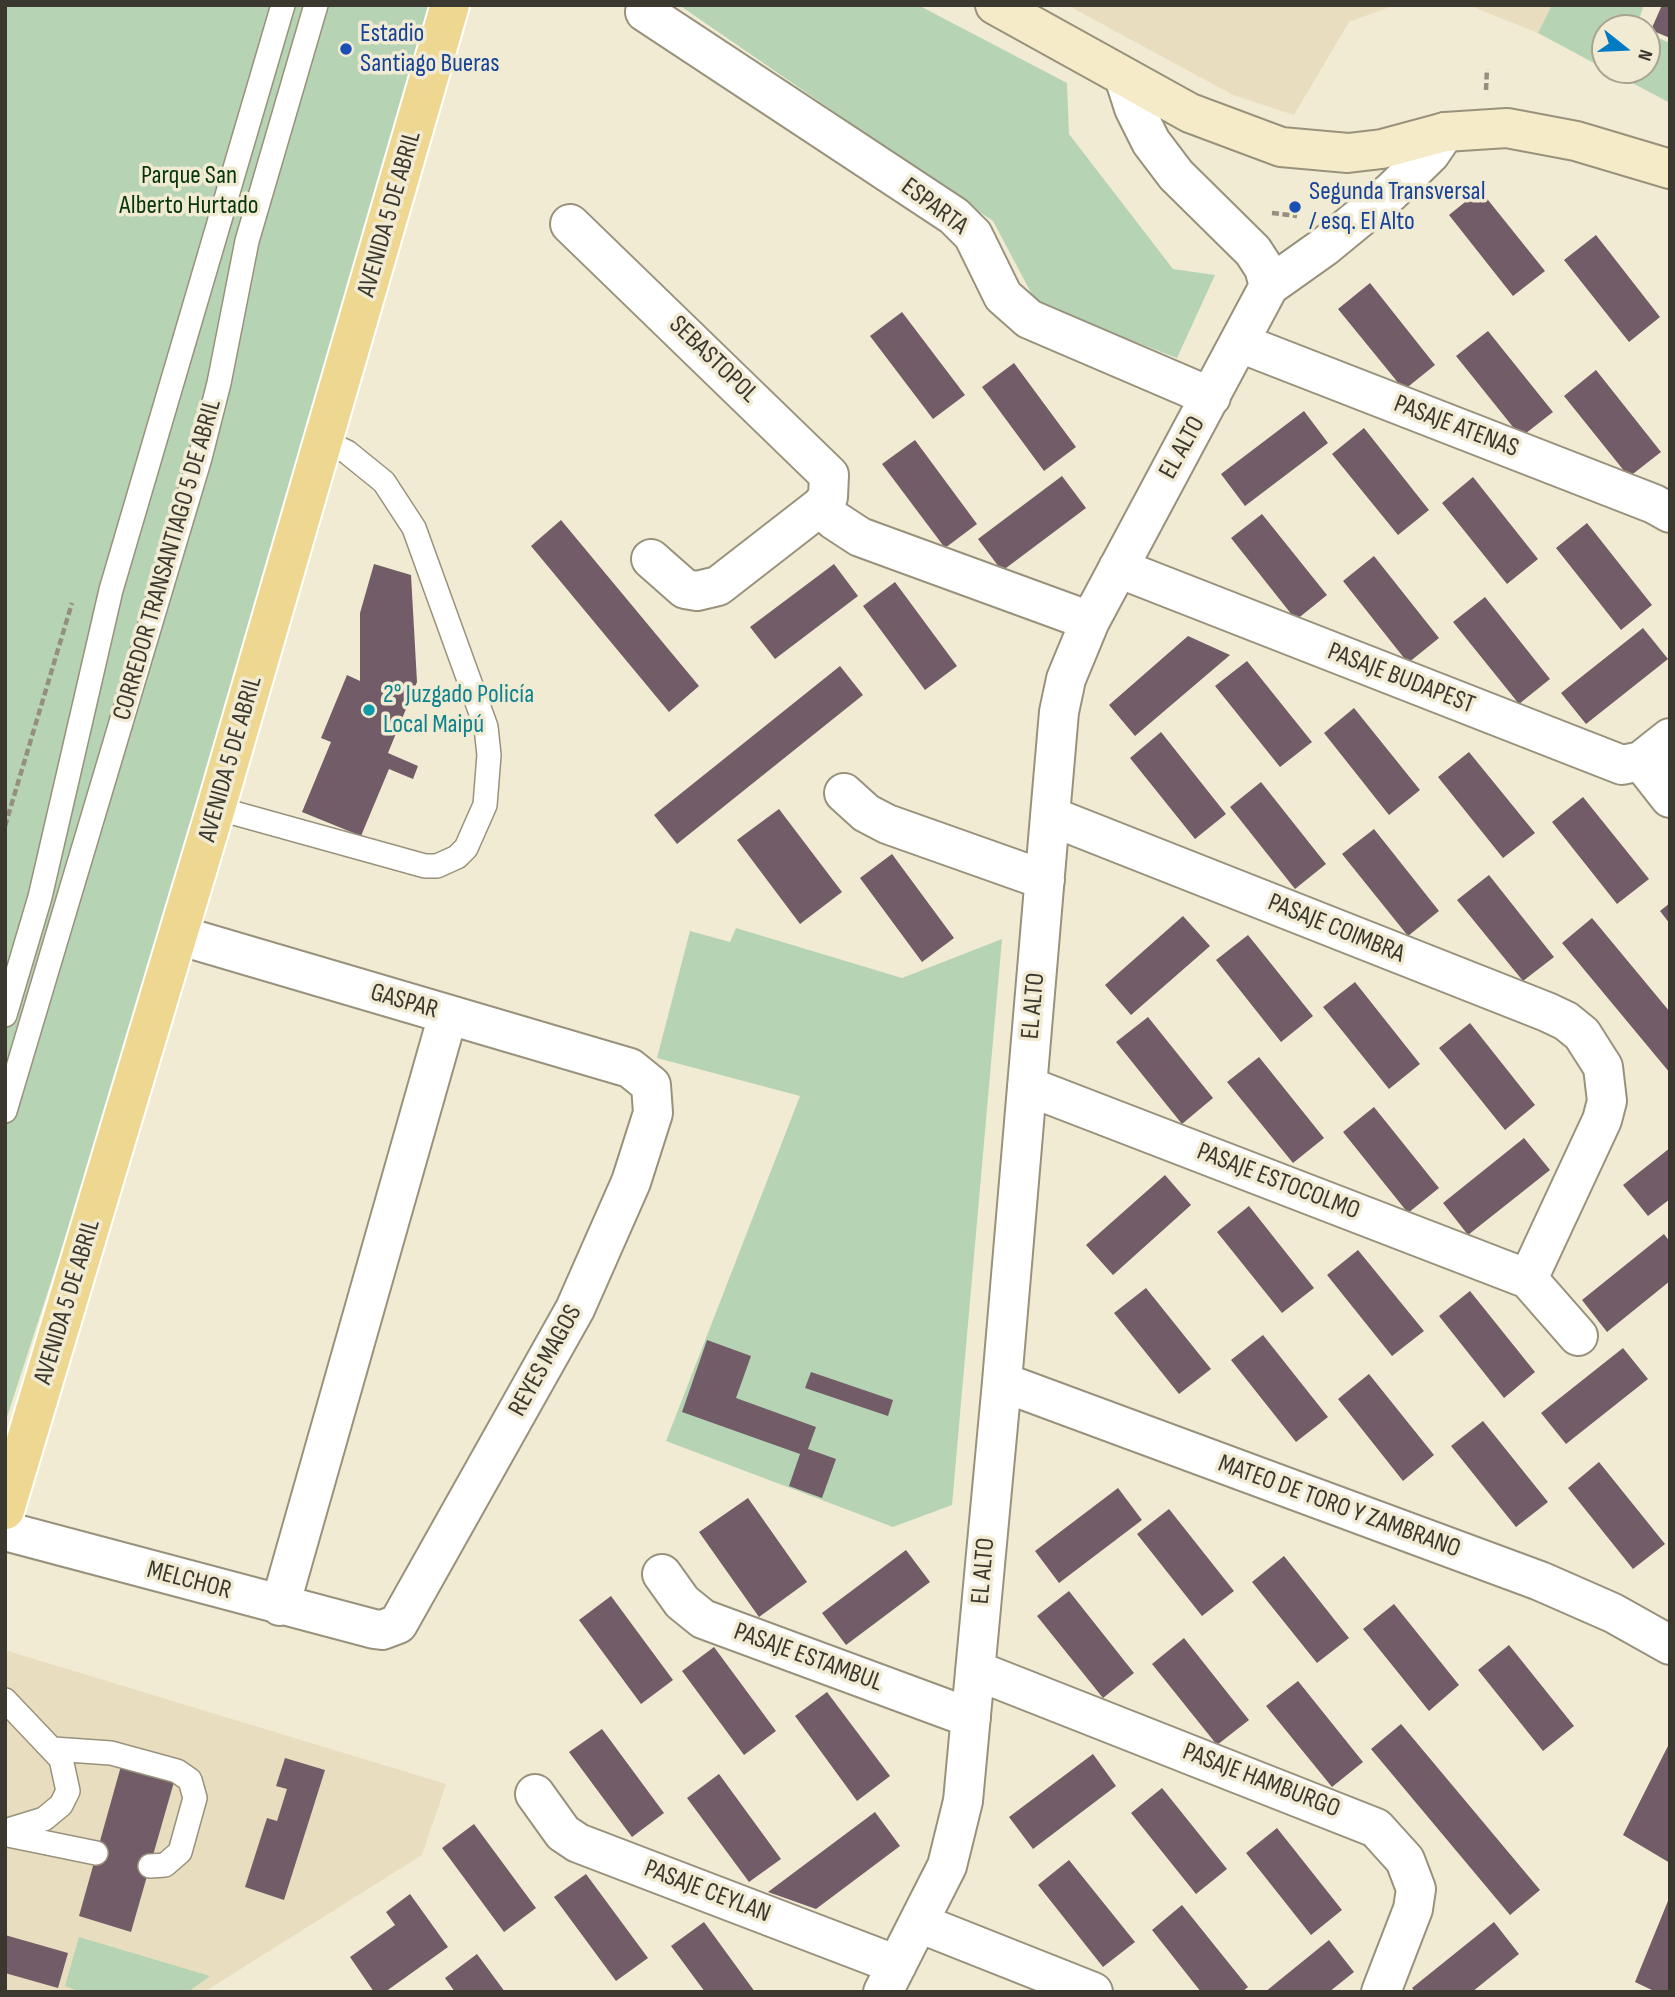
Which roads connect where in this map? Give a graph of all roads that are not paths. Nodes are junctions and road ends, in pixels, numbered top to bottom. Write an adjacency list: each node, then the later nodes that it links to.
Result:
1 (283, 5): 26 (lane, CORREDOR TRANSANTIAGO 5 DE ABRIL)
2 (316, 5): 30 (lane, CORREDOR TRANSANTIAGO 5 DE ABRIL)
3 (450, 5): 13 (main road, AVENIDA 5 DE ABRIL)
4 (995, 5): 6 (main road)
5 (645, 12): 12 (street, ESPARTA)
6 (1124, 77): 7 (main road); 10 (street)
7 (1445, 132): 8 (main road); 10 (street, EL ALTO)
8 (1670, 169)
9 (570, 224): 14 (street, SEBASTOPOL)
10 (1269, 286): 11 (street, EL ALTO)
11 (1240, 343): 12 (street, EL ALTO); 15 (street, PASAJE ATENAS)
12 (1211, 397): 17 (street, EL ALTO)
13 (324, 441): 22 (main road, AVENIDA 5 DE ABRIL); 22 (lane)
14 (821, 506): 16 (street); 18 (street)
15 (1670, 513)
16 (652, 559)
17 (1118, 568): 18 (street, EL ALTO); 19 (street, PASAJE BUDAPEST)
18 (1090, 621): 23 (street, EL ALTO)
19 (1655, 749): 21 (street, PASAJE BUDAPEST)
20 (844, 793): 24 (street)
21 (1670, 798)
22 (216, 808): 25 (main road, AVENIDA 5 DE ABRIL)
23 (1050, 816): 24 (street, EL ALTO); 31 (street, PASAJE COIMBRA)
24 (1045, 880): 29 (street, EL ALTO)
25 (178, 935): 27 (street, GASPAR); 34 (main road, AVENIDA 5 DE ABRIL)
26 (5, 1015)
27 (448, 1015): 28 (street, GASPAR); 37 (street)
28 (630, 1068): 38 (street, REYES MAGOS)
29 (1027, 1086): 31 (street, PASAJE ESTOCOLMO); 33 (street, EL ALTO)
30 (5, 1111)
31 (1528, 1279): 32 (street, PASAJE ESTOCOLMO)
32 (1578, 1336)
33 (1002, 1382): 39 (street, MATEO DE TORO Y ZAMBRANO); 40 (street, EL ALTO)
34 (5, 1510)
35 (5, 1531): 37 (street, MELCHOR)
36 (662, 1574): 42 (street, PASAJE ESTAMBUL)
37 (279, 1606): 38 (street, MELCHOR)
38 (374, 1629)
39 (1670, 1645)
40 (975, 1670): 42 (street, EL ALTO); 51 (street, PASAJE HAMBURGO)
41 (5, 1700): 43 (lane)
42 (971, 1718): 48 (street, EL ALTO)
43 (53, 1749): 45 (lane); 47 (lane)
44 (535, 1794): 49 (street, PASAJE CEYLAN)
45 (5, 1833): 46 (lane)
46 (96, 1853)
47 (150, 1866)
48 (919, 1923): 49 (street, EL ALTO); 50 (street)
49 (890, 1978)
50 (1093, 1992)
51 (1381, 1992)

